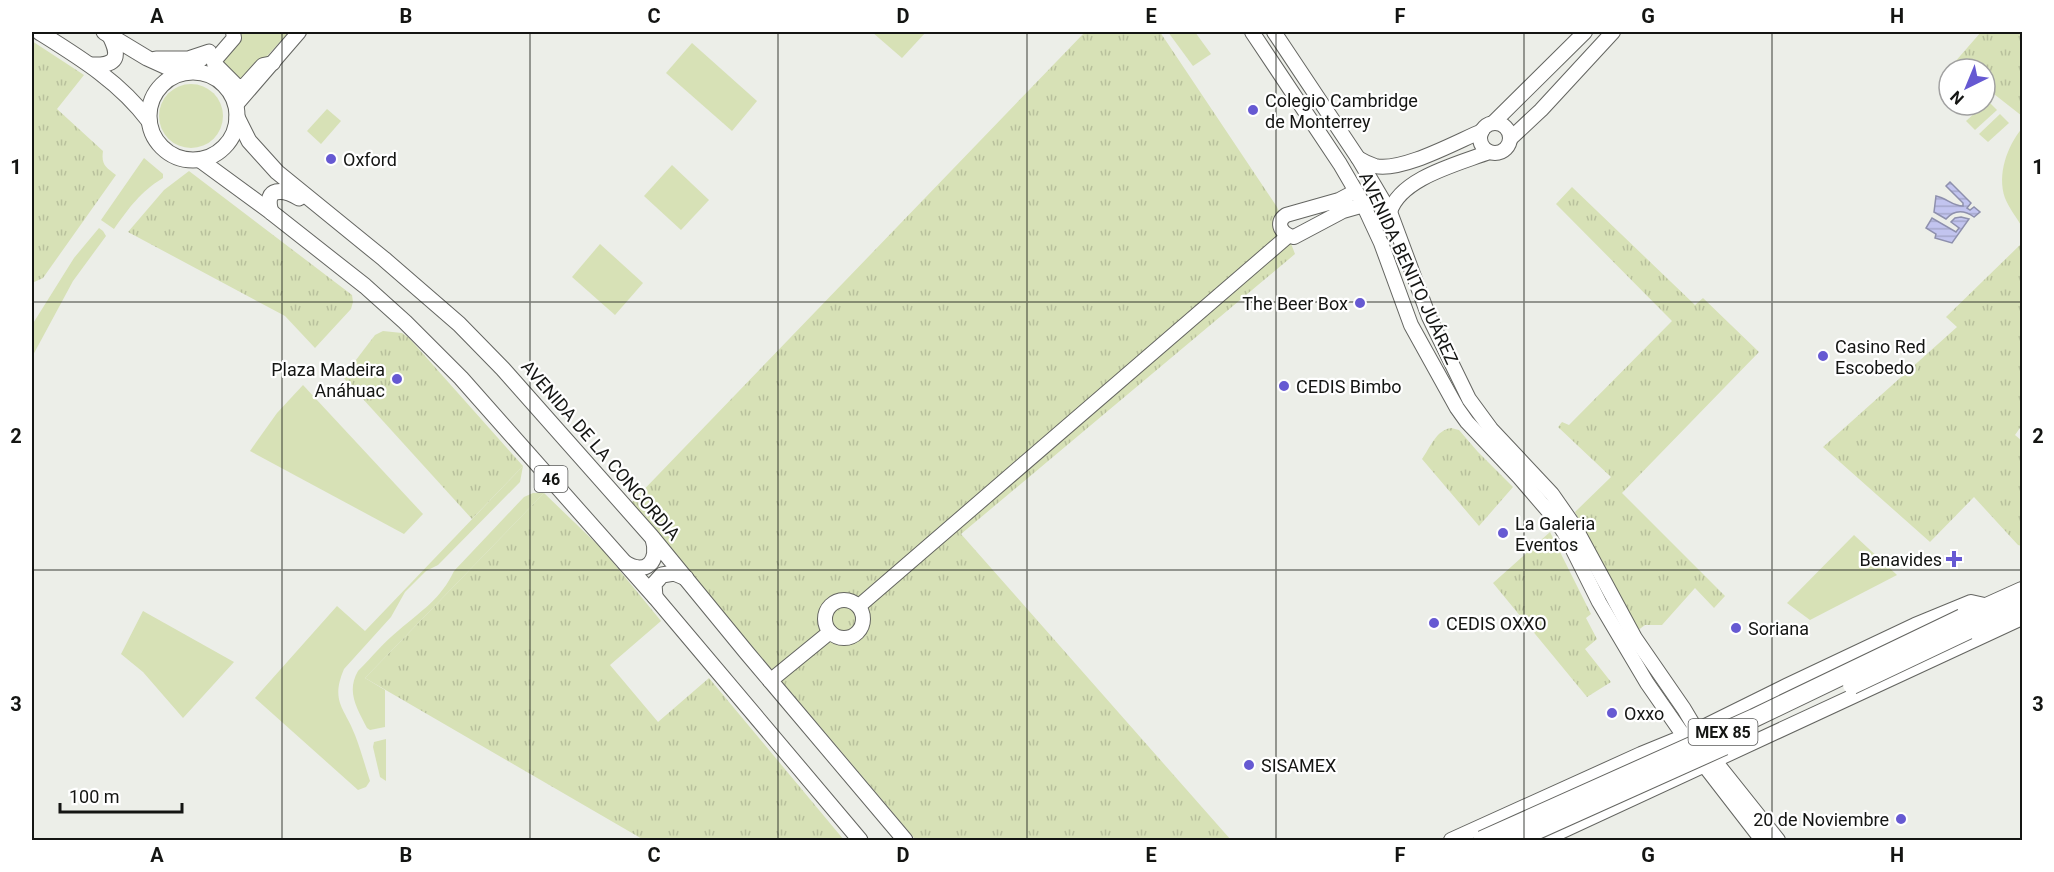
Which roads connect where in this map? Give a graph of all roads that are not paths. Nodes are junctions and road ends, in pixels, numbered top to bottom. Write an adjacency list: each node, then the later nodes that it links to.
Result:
1 (39, 32): 13 (main road, 46)
2 (228, 32): 10 (street)
3 (233, 32): 12 (street)
4 (299, 32): 12 (street)
5 (1252, 32): 22 (street, AVENIDA BENITO JUÁREZ)
6 (1274, 32): 20 (street, AVENIDA BENITO JUÁREZ)
7 (1585, 32): 17 (street)
8 (1613, 32): 18 (street)
9 (107, 34): 11 (main road, 46); 13 (main road)
10 (209, 52): 11 (main road); 14 (street)
11 (147, 58): 14 (main road, 46)
12 (273, 63): 15 (street)
13 (91, 65): 16 (main road, 46)
14 (184, 72): 15 (main road, 46); 16 (main road)
15 (237, 111): 21 (main road); 25 (main road, AVENIDA DE LA CONCORDIA / 46)
16 (149, 121): 21 (main road, 46)
17 (1487, 127): 18 (street); 19 (street); 20 (street)
18 (1510, 139): 19 (street)
19 (1489, 152): 26 (street)
20 (1358, 158): 26 (street, AVENIDA BENITO JUÁREZ)
21 (200, 160): 24 (main road, 46)
22 (1356, 191): 23 (street, AVENIDA BENITO JUÁREZ); 27 (street)
23 (1364, 206): 27 (street); 29 (street, AVENIDA BENITO JUÁREZ)
24 (271, 212): 25 (main road); 33 (main road, 46)
25 (326, 212): 32 (main road, AVENIDA DE LA CONCORDIA / 46)
26 (1390, 212): 28 (street, AVENIDA BENITO JUÁREZ)
27 (1288, 236): 38 (street)
28 (1399, 237): 29 (street); 30 (street, AVENIDA BENITO JUÁREZ)
29 (1381, 243): 31 (street, AVENIDA BENITO JUÁREZ)
30 (1469, 399): 31 (street); 44 (street, AVENIDA BENITO JUÁREZ)
31 (1457, 408): 42 (street, AVENIDA BENITO JUÁREZ)
32 (651, 536): 33 (main road); 34 (main road, AVENIDA DE LA CONCORDIA / 46)
33 (622, 561): 36 (main road, 46)
34 (686, 578): 36 (main road); 48 (main road, AVENIDA DE LA CONCORDIA / 46)
35 (2022, 591): 39 (highway, MEX 85)
36 (655, 597): 60 (main road, 46)
37 (2022, 605): 41 (highway, MEX 85)
38 (859, 606): 43 (street); 43 (street)
39 (1989, 606): 41 (highway, MEX 85); 47 (street)
40 (2022, 618): 56 (street)
41 (1965, 624): 63 (highway, MEX 85, bridge); 64 (highway, MEX 85, bridge)
42 (1616, 627): 44 (street); 46 (street, AVENIDA BENITO JUÁREZ)
43 (830, 632): 48 (street)
44 (1635, 638): 46 (street); 49 (street, AVENIDA BENITO JUÁREZ)
45 (1828, 653): 47 (street)
46 (1631, 655): 50 (street, AVENIDA BENITO JUÁREZ)
47 (1816, 672): 52 (street)
48 (770, 681): 61 (main road, AVENIDA DE LA CONCORDIA / 46)
49 (1664, 681): 50 (street); 55 (street, AVENIDA BENITO JUÁREZ)
50 (1647, 683): 54 (street, AVENIDA BENITO JUÁREZ)
51 (1763, 686): 52 (street)
52 (1786, 686): 53 (street)
53 (1744, 707): 55 (street); 56 (street)
54 (1670, 716): 55 (street, AVENIDA BENITO JUÁREZ); 57 (street)
55 (1691, 733): 57 (street); 58 (street, AVENIDA BENITO JUÁREZ)
56 (1761, 740): 58 (street)
57 (1665, 745): 59 (street); 62 (street)
58 (1709, 763): 59 (street); 66 (street, AVENIDA BENITO JUÁREZ); 67 (street, AVENIDA BENITO JUÁREZ)
59 (1683, 776): 65 (street)
60 (860, 840)
61 (905, 840)
62 (1451, 840)
63 (1482, 840)
64 (1515, 840)
65 (1542, 840)
66 (1762, 840)
67 (1778, 840)

